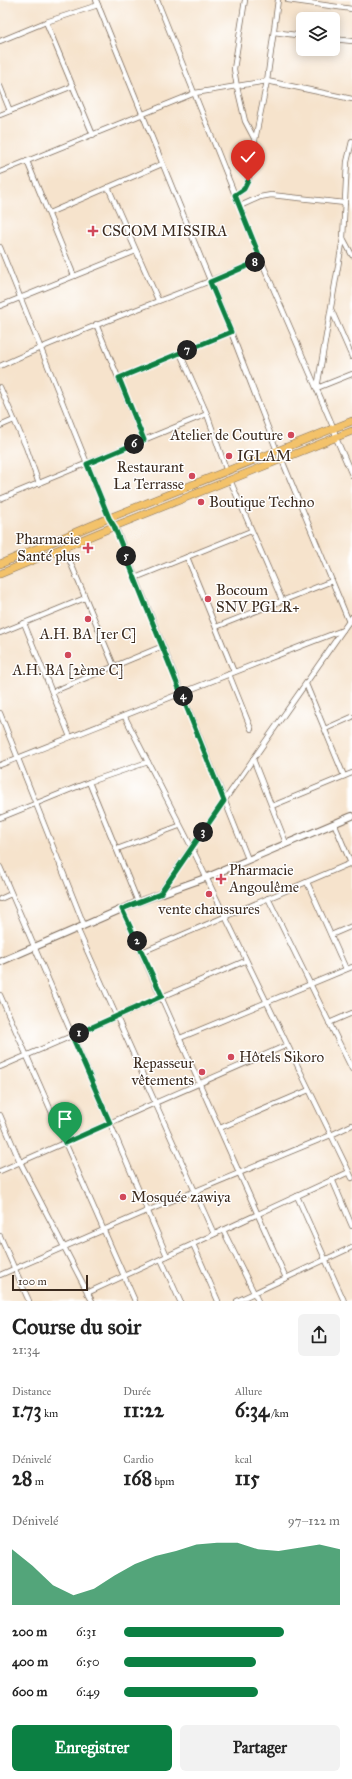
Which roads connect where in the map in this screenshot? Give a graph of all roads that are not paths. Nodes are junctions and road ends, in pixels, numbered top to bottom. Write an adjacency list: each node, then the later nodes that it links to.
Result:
1 (96, 0): 6 (street)
2 (158, 0): 18 (street)
3 (245, 0): 17 (street)
4 (278, 0): 9 (street)
5 (288, 0): 7 (street)
6 (98, 5): 8 (street); 21 (street)
7 (352, 9)
8 (46, 22): 12 (street); 16 (street)
9 (274, 32): 10 (street); 14 (street)
10 (296, 35)
11 (340, 40): 13 (street)
12 (0, 41)
13 (352, 41)
14 (267, 81): 17 (street); 19 (street); 24 (street)
15 (0, 86): 20 (street)
16 (73, 86): 20 (street); 23 (street)
17 (237, 87): 18 (street); 24 (street)
18 (195, 93): 21 (street); 32 (street)
19 (352, 99)
20 (10, 111): 22 (street)
21 (143, 114): 23 (street); 29 (street)
22 (0, 115)
23 (93, 135): 27 (street)
24 (255, 140): 32 (street)
25 (352, 141): 28 (street)
26 (352, 156): 28 (street)
27 (27, 161): 30 (street); 35 (street)
28 (347, 162): 33 (street)
29 (162, 164): 31 (street); 42 (street)
30 (0, 172)
31 (108, 188): 35 (street); 38 (street)
32 (235, 195): 34 (street)
33 (345, 203): 34 (street); 36 (street)
34 (240, 206): 40 (street)
35 (49, 214): 41 (street)
36 (343, 238): 39 (street); 46 (street)
37 (0, 247): 43 (street)
38 (136, 251): 41 (street); 44 (street)
39 (352, 255)
40 (261, 260): 42 (street); 56 (street)
41 (74, 276): 43 (street)
42 (210, 282): 44 (street); 48 (street)
43 (21, 298): 45 (street); 49 (street)
44 (158, 300): 47 (street)
45 (0, 306)
46 (331, 308): 51 (street); 56 (street)
47 (96, 324): 49 (street); 54 (street)
48 (231, 332): 50 (street); 65 (street)
49 (40, 347): 52 (street); 67 (street)
50 (180, 353): 54 (street); 57 (street)
51 (352, 357)
52 (0, 366)
53 (352, 374): 56 (street)
54 (119, 378): 64 (street)
55 (0, 386): 58 (street)
56 (317, 388): 61 (street)
57 (207, 414): 64 (street); 68 (street)
58 (14, 420): 60 (street); 71 (street)
59 (352, 421): 61 (main road)
60 (0, 426)
61 (334, 429): 63 (street); 65 (main road)
62 (352, 431): 63 (main road)
63 (336, 438): 66 (main road); 69 (street)
64 (144, 440): 67 (street)
65 (277, 451): 68 (main road)
66 (282, 460): 70 (main road); 81 (street)
67 (87, 464): 71 (street); 73 (street)
68 (227, 472): 73 (main road)
69 (352, 475)
70 (230, 480): 74 (main road); 75 (street)
71 (39, 484): 72 (street)
72 (0, 500)
73 (109, 518): 74 (street); 78 (main road)
74 (114, 526): 76 (main road); 80 (street)
75 (251, 531): 77 (street); 83 (street)
76 (64, 547): 79 (main road); 82 (street)
77 (187, 557): 80 (street); 86 (street)
78 (0, 564)
79 (0, 574)
80 (135, 578): 89 (street)
81 (332, 581): 83 (street); 84 (street)
82 (86, 598): 85 (street); 90 (street)
83 (282, 600): 86 (street)
84 (351, 620): 87 (street)
85 (24, 623): 88 (street); 93 (street)
86 (216, 626): 91 (street)
87 (343, 630): 91 (street); 92 (street)
88 (0, 633)
89 (163, 646): 90 (street); 94 (street)
90 (114, 666): 93 (street)
91 (231, 673): 94 (street); 98 (street)
92 (306, 684): 99 (street); 102 (street)
93 (52, 692): 100 (street)
94 (181, 693): 96 (street); 108 (street)
95 (1, 716): 101 (street)
96 (125, 716): 100 (street); 103 (street)
97 (352, 717): 99 (street)
98 (250, 729)
99 (325, 729): 106 (street)
100 (70, 737): 101 (street)
101 (18, 758): 104 (street); 109 (street)
102 (254, 759): 108 (street); 110 (street)
103 (148, 762): 107 (street); 114 (street)
104 (0, 765)
105 (352, 773): 106 (street)
106 (344, 776): 110 (street)
107 (89, 782): 109 (street); 117 (street)
108 (224, 801): 116 (street); 118 (street)
109 (37, 803): 112 (street); 130 (street)
110 (272, 806): 115 (street)
111 (352, 816): 113 (street)
112 (0, 818)
113 (334, 823): 115 (street); 119 (street)
114 (179, 826): 116 (street); 117 (street)
115 (286, 843): 118 (street)
116 (192, 848): 121 (street); 124 (street)
117 (117, 849): 127 (street)
118 (248, 859): 121 (street)
119 (351, 865): 122 (street)
120 (0, 868): 123 (street)
121 (205, 878): 124 (street); 129 (street)
122 (307, 882): 125 (street); 133 (street)
123 (12, 894): 126 (street); 134 (street)
124 (160, 894): 127 (street)
125 (268, 898): 129 (street); 140 (street)
126 (0, 899)
127 (138, 902): 128 (street)
128 (122, 909): 130 (street); 135 (street)
129 (224, 918): 135 (street); 136 (street)
130 (84, 925): 132 (street)
131 (352, 926): 133 (street)
132 (77, 928): 134 (street); 145 (street)
133 (331, 935): 139 (street)
134 (34, 948): 137 (street); 147 (street)
135 (142, 952): 142 (street)
136 (245, 961): 142 (street); 143 (street)
137 (0, 962)
138 (352, 967): 139 (street)
139 (346, 969): 140 (street)
140 (310, 984): 143 (street); 146 (street)
141 (0, 995): 150 (street)
142 (162, 996): 145 (street); 148 (street)
143 (266, 1004): 148 (street); 149 (street)
144 (352, 1013): 146 (street)
145 (117, 1016): 147 (street); 156 (street)
146 (329, 1023): 151 (street)
147 (72, 1036): 150 (street); 158 (street)
148 (180, 1038): 154 (street)
149 (287, 1046): 154 (street); 155 (street)
150 (27, 1055): 152 (street); 162 (street)
151 (350, 1061): 153 (street)
152 (0, 1067)
153 (352, 1069)
154 (200, 1083): 156 (street); 160 (street)
155 (309, 1090): 160 (street); 161 (street)
156 (155, 1103): 158 (street); 169 (street)
157 (0, 1115): 163 (street)
158 (110, 1123): 162 (street); 171 (street)
159 (352, 1125): 161 (street)
160 (220, 1128): 166 (street)
161 (331, 1136): 165 (street); 166 (street)
162 (65, 1143): 163 (street); 174 (street)
163 (20, 1162): 164 (street); 179 (street)
164 (0, 1171)
165 (349, 1172): 167 (street); 168 (street)
166 (240, 1173): 169 (street); 172 (street)
167 (352, 1178)
168 (332, 1179): 170 (street); 173 (street)
169 (194, 1192): 171 (street); 176 (street)
170 (297, 1196): 172 (street); 183 (street)
171 (147, 1211): 174 (street); 181 (street)
172 (258, 1214): 175 (street); 187 (street)
173 (352, 1226)
174 (104, 1230): 179 (street); 186 (street)
175 (223, 1230): 176 (street); 189 (street)
176 (214, 1234): 178 (street)
177 (0, 1236): 184 (street)
178 (193, 1244): 181 (street); 194 (street)
179 (64, 1246): 184 (street); 188 (street)
180 (352, 1247): 183 (street)
181 (167, 1256): 182 (street)
182 (161, 1259): 186 (street); 193 (street)
183 (325, 1260): 187 (street); 197 (street)
184 (14, 1268): 185 (street); 190 (street)
185 (0, 1275)
186 (124, 1276): 188 (street); 192 (street)
187 (286, 1278): 189 (street)
188 (87, 1293): 191 (street)
189 (254, 1293): 195 (street); 196 (street)
190 (29, 1301)
191 (92, 1301)
192 (136, 1301)
193 (180, 1301)
194 (218, 1301)
195 (237, 1301)
196 (258, 1301)
197 (344, 1301)

